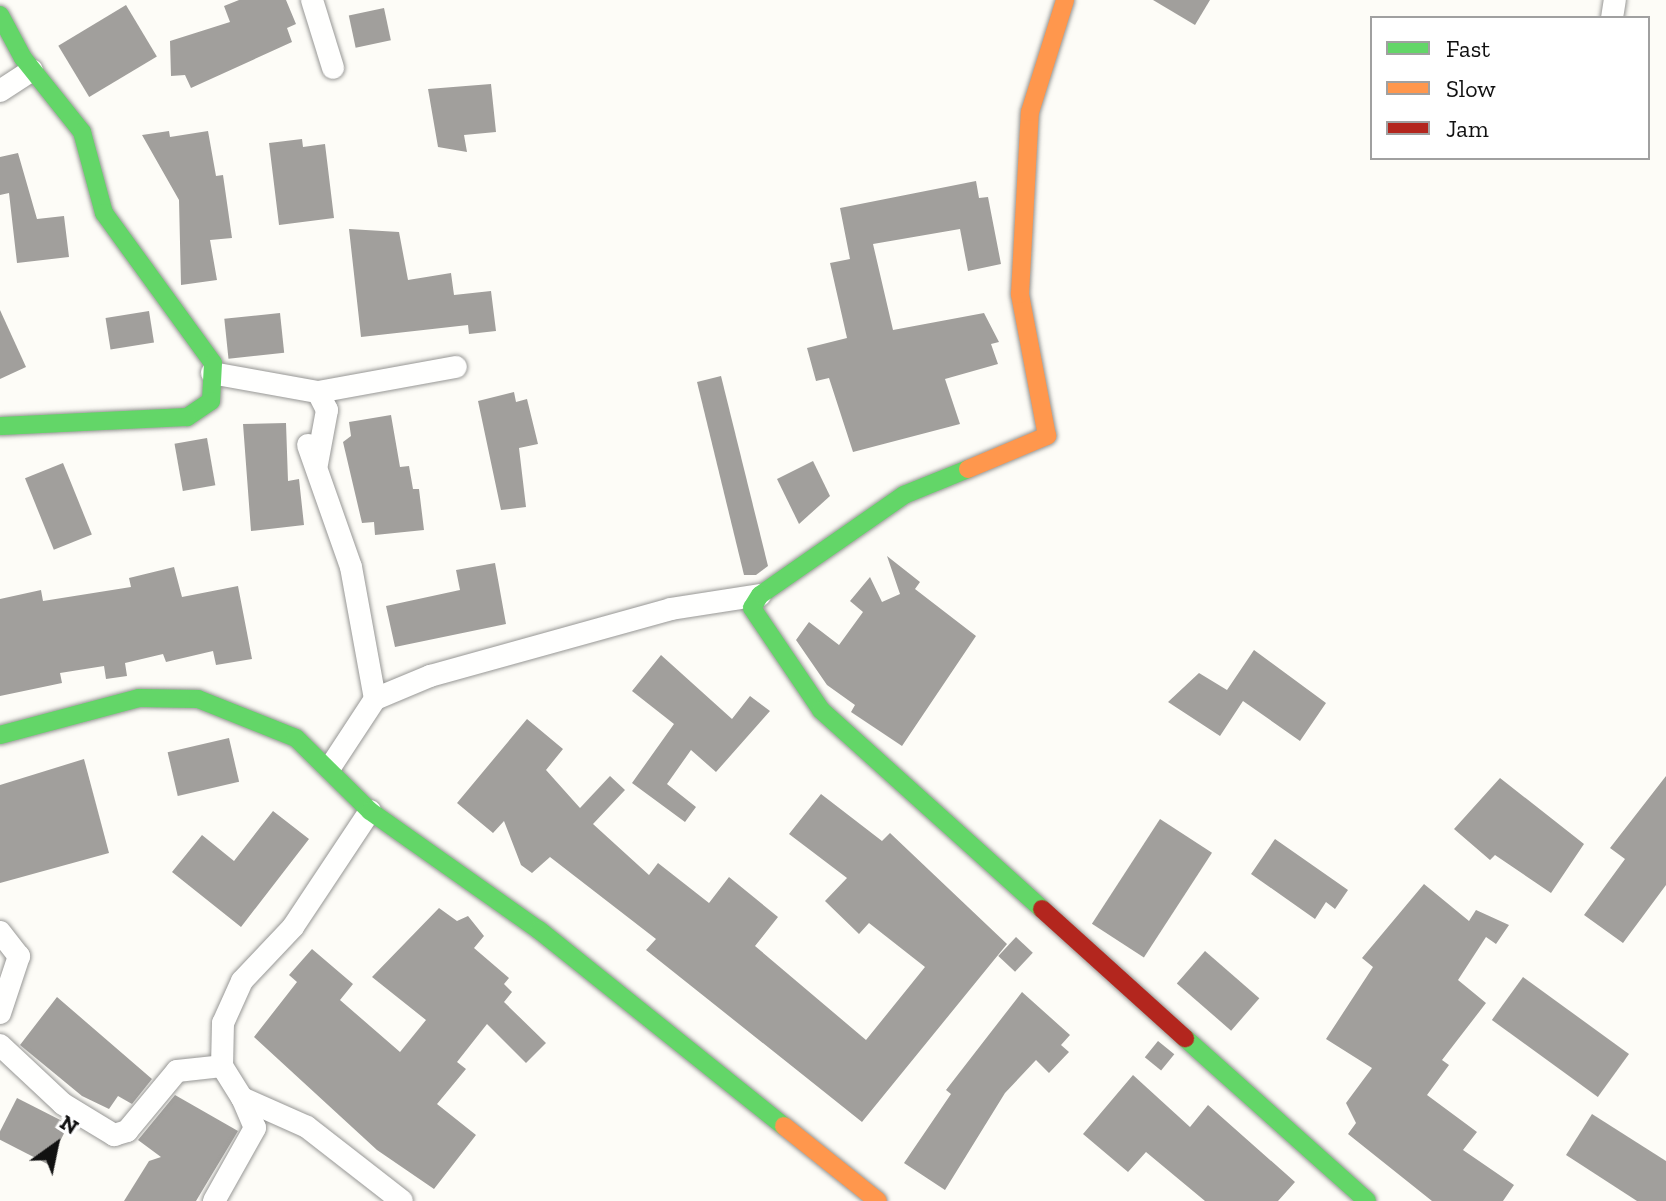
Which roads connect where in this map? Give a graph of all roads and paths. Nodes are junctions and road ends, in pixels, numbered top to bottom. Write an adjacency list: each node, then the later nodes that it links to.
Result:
1 (312, 0): 4 (street)
2 (1065, 0): 11 (street)
3 (0, 15): 5 (street)
4 (333, 68)
5 (32, 70): 6 (street); 8 (street)
6 (0, 91)
7 (456, 367): 9 (street)
8 (212, 373): 9 (street); 10 (street)
9 (318, 392): 12 (street)
10 (0, 426)
11 (760, 595): 12 (street); 24 (street)
12 (375, 699): 14 (street)
13 (0, 735): 14 (street)
14 (331, 766): 15 (street)
15 (370, 811): 19 (street); 23 (street)
16 (0, 932): 17 (street)
17 (0, 1013)
18 (0, 1045): 19 (street)
19 (222, 1066): 20 (street)
20 (242, 1098): 21 (street); 22 (street)
21 (214, 1201)
22 (402, 1201)
23 (878, 1201)
24 (1367, 1201)

